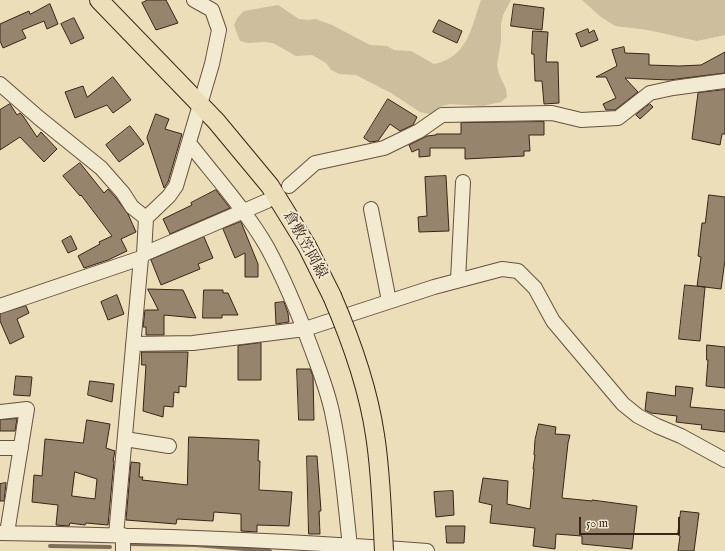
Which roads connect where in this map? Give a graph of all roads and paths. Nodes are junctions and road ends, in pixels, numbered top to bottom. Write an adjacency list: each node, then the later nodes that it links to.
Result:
1 (99, 0): 5 (main road, 倉敷笠岡線)
2 (194, 0): 5 (street)
3 (725, 81): 8 (street)
4 (1, 87): 12 (street)
5 (199, 105): 6 (street); 29 (main road, 倉敷笠岡線, bridge)
6 (189, 143): 11 (street); 12 (street)
7 (463, 182): 14 (street)
8 (289, 186)
9 (268, 201): 11 (street)
10 (371, 209): 15 (street)
11 (242, 211): 13 (street); 17 (street)
12 (146, 218): 13 (street)
13 (142, 256): 16 (street); 18 (street)
14 (458, 280): 15 (street); 24 (street)
15 (389, 301): 17 (street)
16 (0, 306)
17 (304, 329): 18 (street); 27 (street)
18 (133, 344): 20 (street)
19 (0, 412): 23 (street)
20 (124, 439): 21 (street); 26 (street)
21 (169, 446)
22 (0, 448): 23 (street)
23 (21, 448): 25 (street)
24 (725, 460)
25 (4, 533): 26 (street)
26 (120, 535): 27 (street); 28 (street)
27 (350, 546): 30 (street)
28 (123, 551)
29 (384, 551)
30 (427, 551)

